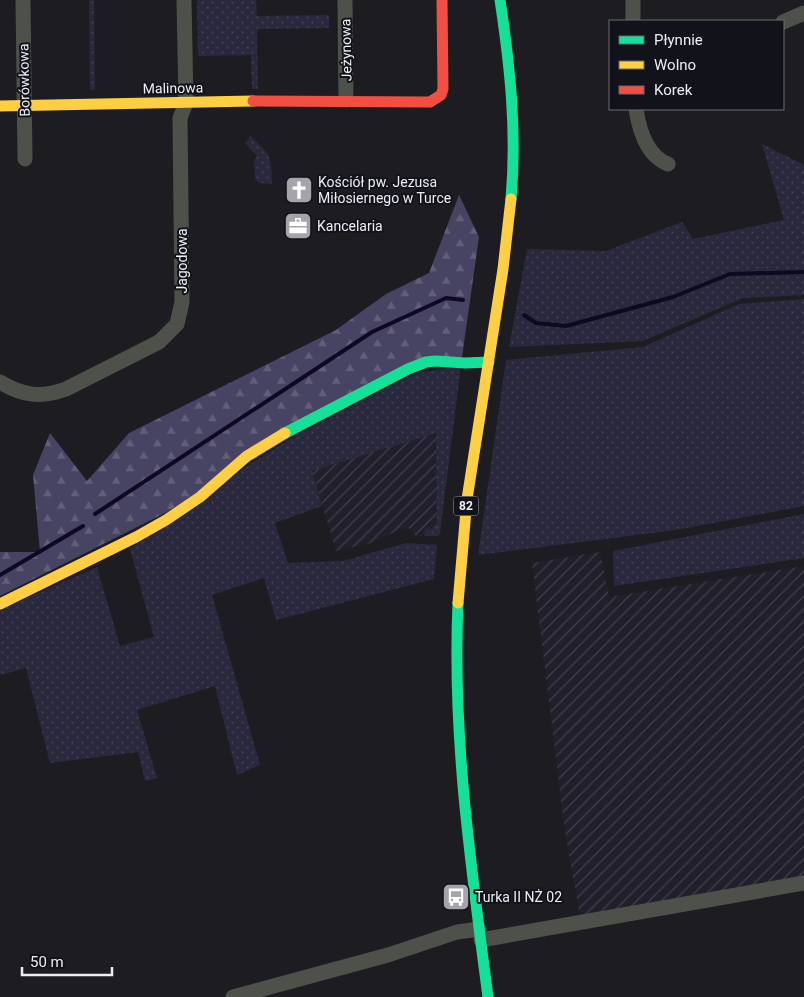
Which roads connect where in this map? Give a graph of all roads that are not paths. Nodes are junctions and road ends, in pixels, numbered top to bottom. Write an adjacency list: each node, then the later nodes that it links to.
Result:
1 (23, 0): 15 (street, Borówkowa)
2 (184, 0): 13 (street, Jagodowa)
3 (345, 0): 12 (street, Jeżynowa)
4 (442, 0): 12 (street, Malinowa)
5 (500, 0): 11 (street, 82)
6 (507, 0): 11 (street, 82)
7 (633, 0): 9 (street)
8 (804, 13): 10 (street)
9 (633, 20)
10 (784, 22)
11 (506, 38): 19 (street, 82)
12 (346, 100): 13 (street, Malinowa)
13 (186, 103): 15 (street, Malinowa); 20 (street, Jagodowa)
14 (0, 106): 15 (street, Malinowa)
15 (24, 106): 17 (street, Borówkowa)
16 (636, 110): 18 (street)
17 (25, 159)
18 (668, 164)
19 (488, 362): 21 (street); 23 (street, 82)
20 (0, 382)
21 (0, 604)
22 (804, 883): 23 (street)
23 (480, 934): 24 (street); 25 (street, 82)
24 (233, 997)
25 (488, 997)

